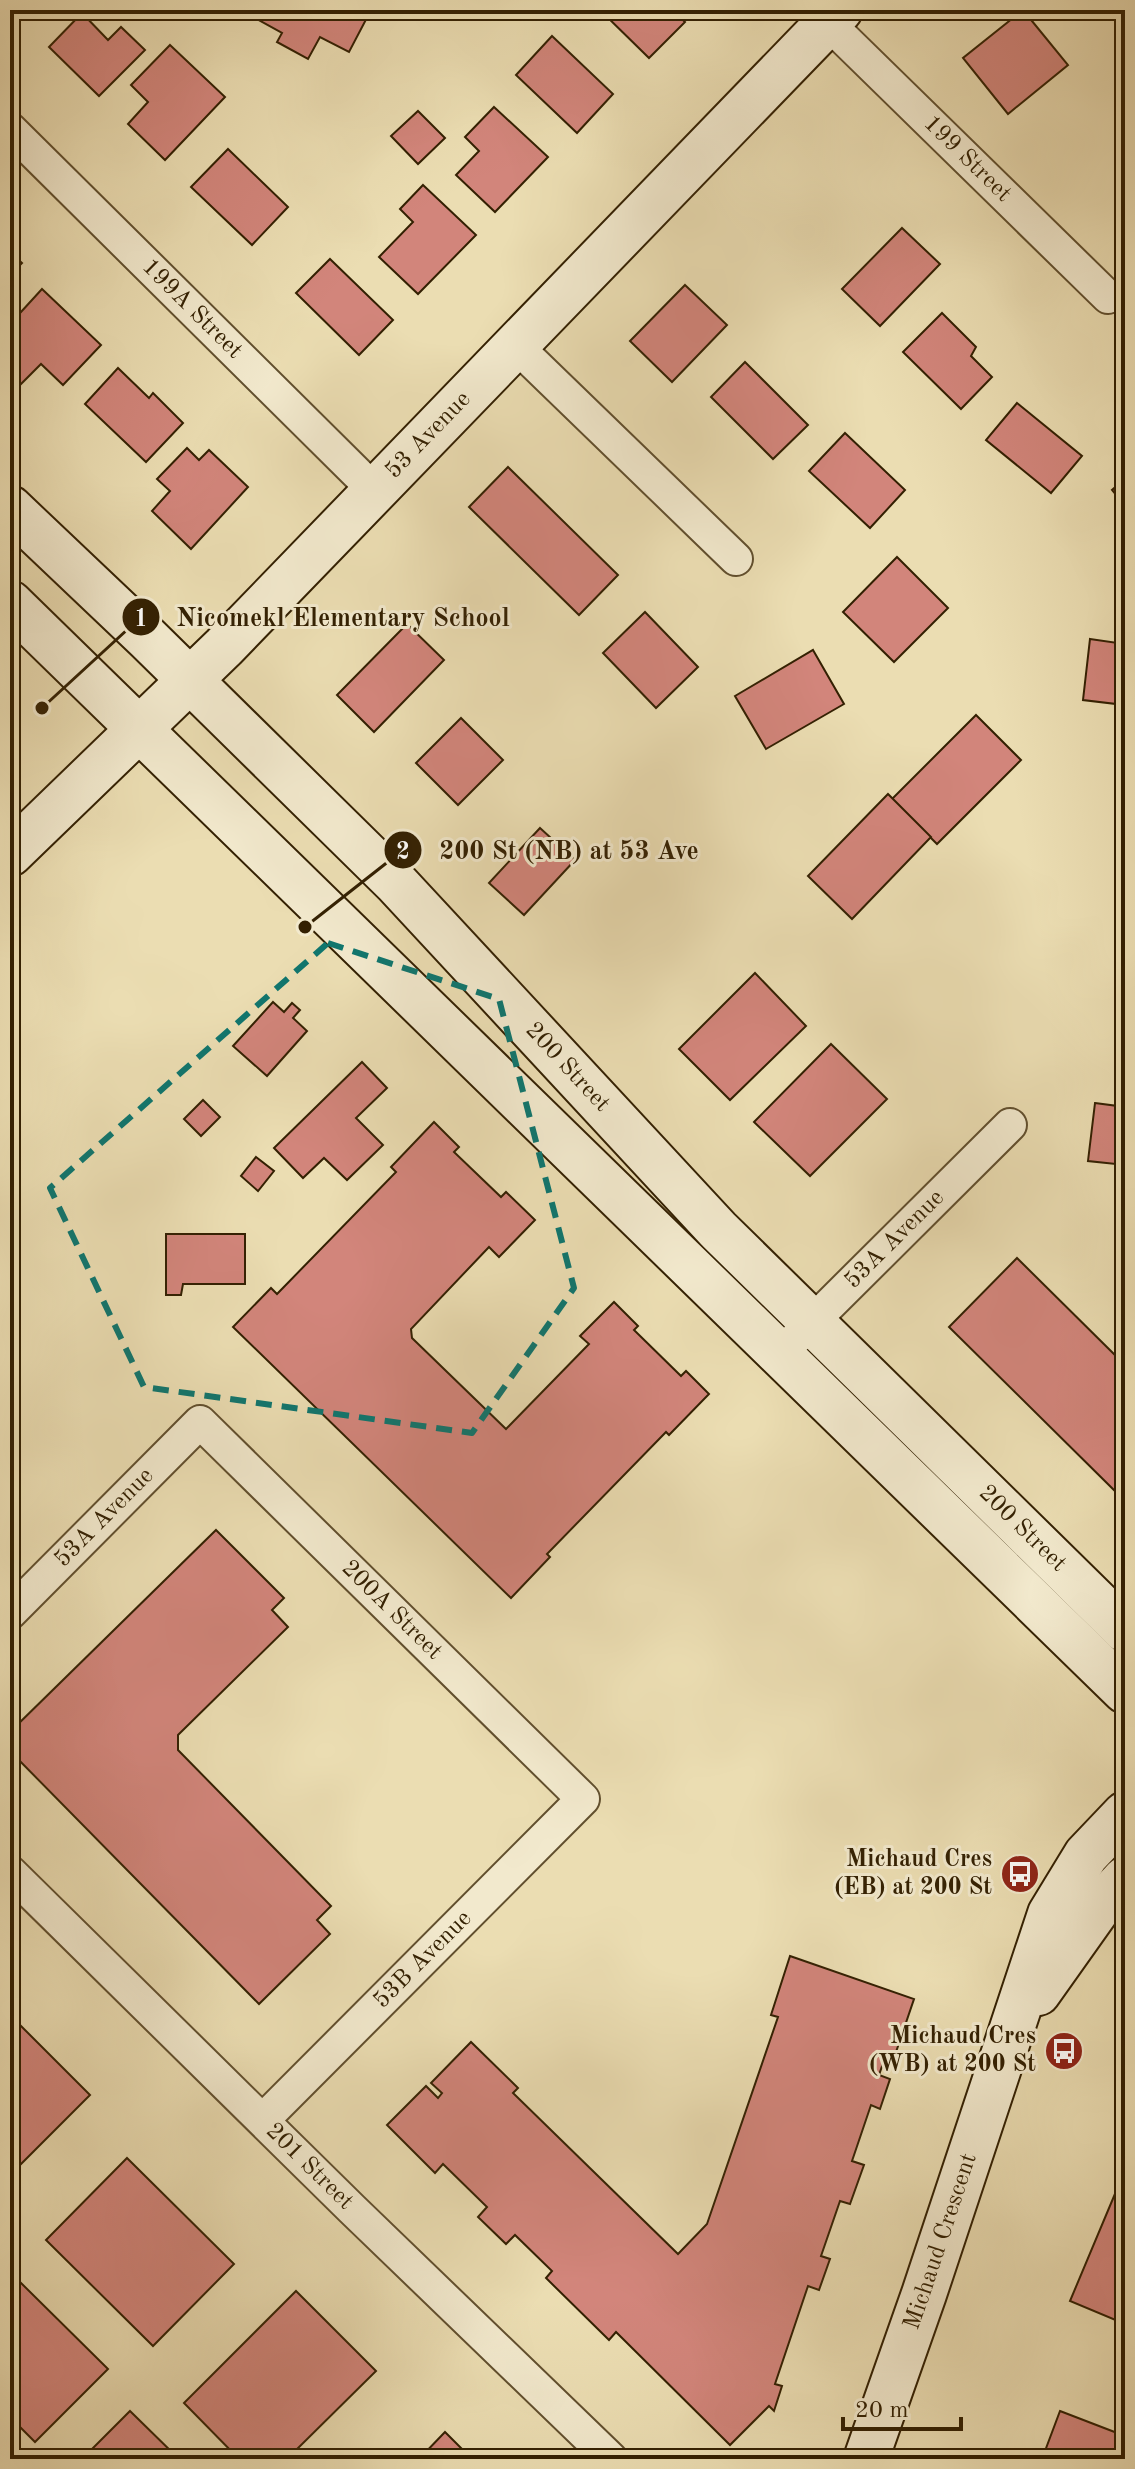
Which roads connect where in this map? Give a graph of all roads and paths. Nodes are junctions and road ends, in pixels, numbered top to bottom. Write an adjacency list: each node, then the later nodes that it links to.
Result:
1 (833, 16): 3 (street, 199 Street); 4 (main road, 53 Avenue)
2 (10, 129): 5 (street, 199A Street)
3 (1108, 297)
4 (515, 345): 5 (main road, 53 Avenue); 7 (street)
5 (375, 491): 9 (main road, 53 Avenue)
6 (10, 508): 9 (main road, 200 Street)
7 (736, 559)
8 (10, 603): 10 (main road, 200 Street)
9 (189, 680): 10 (main road, 53 Avenue); 13 (main road, 200 Street)
10 (140, 728): 11 (main road, 53 Avenue); 14 (main road, 200 Street)
11 (10, 854)
12 (1010, 1125): 13 (street, 53A Avenue)
13 (811, 1323): 14 (street, 53A Avenue); 17 (main road, 200 Street)
14 (781, 1353): 18 (main road, 200 Street)
15 (200, 1422): 16 (street, 53A Avenue); 19 (street, 200A Street)
16 (10, 1613)
17 (1125, 1630)
18 (1125, 1691)
19 (583, 1799): 24 (street, 53B Avenue)
20 (1125, 1814): 23 (main road, Michaud Crescent)
21 (10, 1872): 24 (street, 201 Street)
22 (1125, 1879): 23 (main road, Michaud Crescent)
23 (1015, 2025): 26 (main road, Michaud Crescent)
24 (263, 2120): 25 (street, 201 Street)
25 (611, 2459)
26 (866, 2459)

